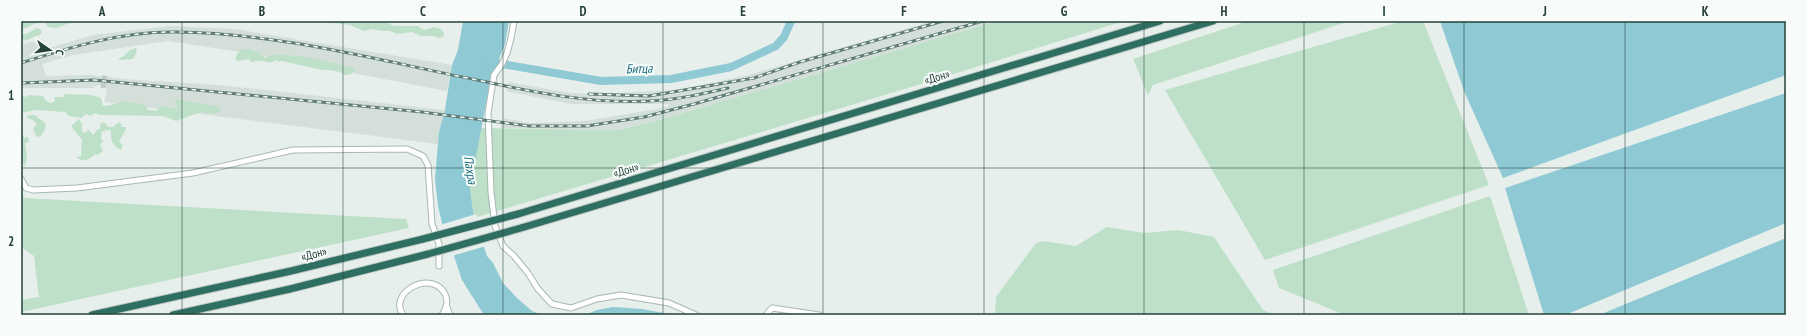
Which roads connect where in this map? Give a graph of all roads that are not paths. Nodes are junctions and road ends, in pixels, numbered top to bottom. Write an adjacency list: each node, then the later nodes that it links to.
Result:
1 (514, 21): 12 (street)
2 (1160, 21): 8 (highway, «Дон», bridge)
3 (1213, 21): 9 (highway, bridge)
4 (21, 179): 5 (street)
5 (439, 266)
6 (447, 306): 7 (street); 10 (street); 11 (street)
7 (402, 314)
8 (92, 315)
9 (173, 315)
10 (442, 315)
11 (450, 315)
12 (696, 315)
13 (766, 315): 14 (street)
14 (819, 315)

